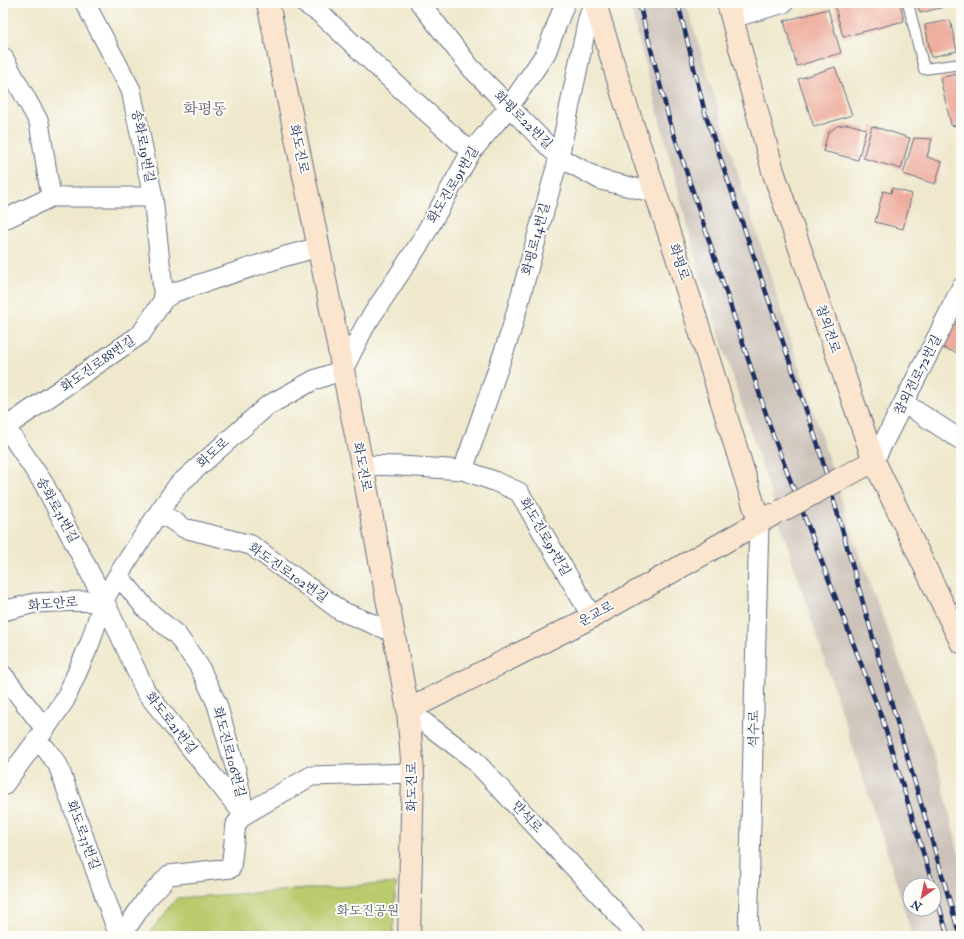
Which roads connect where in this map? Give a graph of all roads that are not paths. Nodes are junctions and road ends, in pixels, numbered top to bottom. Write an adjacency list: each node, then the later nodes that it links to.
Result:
1 (85, 3): 17 (street, 송화로19번길)
2 (268, 3): 19 (street, 화도진로)
3 (304, 3): 13 (street)
4 (420, 3): 12 (street, 화평로22번길)
5 (565, 3): 12 (street, 화도진로91번길)
6 (594, 3): 14 (street, 화평로14번길); 15 (street, 화평로)
7 (784, 3): 9 (street)
8 (908, 3): 11 (lane)
9 (730, 11): 26 (street, 참외전로)
10 (3, 57): 16 (street)
11 (961, 64)
12 (509, 107): 13 (street, 화도진로91번길); 14 (street, 화평로22번길)
13 (471, 152): 22 (street, 화도진로91번길)
14 (559, 156): 15 (street, 화평로22번길); 28 (street, 화평로14번길)
15 (656, 193): 30 (street, 화평로)
16 (51, 197): 17 (street); 18 (street)
17 (153, 197): 21 (street, 송화로19번길)
18 (3, 220)
19 (319, 247): 21 (street); 22 (street, 화도진로)
20 (961, 288): 23 (street, 참외전로72번길)
21 (164, 299): 24 (street, 화도진로88번길)
22 (343, 370): 27 (street, 화도진로); 29 (street, 화도로)
23 (904, 403): 25 (street); 26 (street, 참외전로72번길)
24 (4, 427): 32 (street, 송화로31번길)
25 (961, 440)
26 (874, 461): 30 (street, 운교로, bridge); 36 (street, 참외전로)
27 (362, 465): 28 (street, 화도진로95번길); 35 (street, 화도진로)
28 (463, 470): 34 (street, 화도진로95번길)
29 (159, 512): 31 (street, 화도로); 35 (street, 화도진로102번길)
30 (759, 522): 34 (street, 운교로); 46 (street, 석수로)
31 (118, 574): 32 (street, 화도로); 42 (street, 화도진로106번길)
32 (104, 600): 33 (street, 화도안로); 39 (street, 화도로); 42 (street, 화도로21번길)
33 (3, 611)
34 (592, 617): 38 (street, 운교로)
35 (393, 632): 38 (street, 화도진로)
36 (961, 642)
37 (3, 675): 39 (street)
38 (408, 710): 40 (street, 화도진로); 45 (street, 만석로)
39 (41, 734): 41 (street, 화도로); 43 (street, 화도로33번길)
40 (413, 773): 42 (street, 화도진로106번길); 44 (street, 화도진로)
41 (3, 786)
42 (244, 815): 43 (street, 화도진로106번길)
43 (120, 936)
44 (409, 936)
45 (635, 936)
46 (748, 936)

